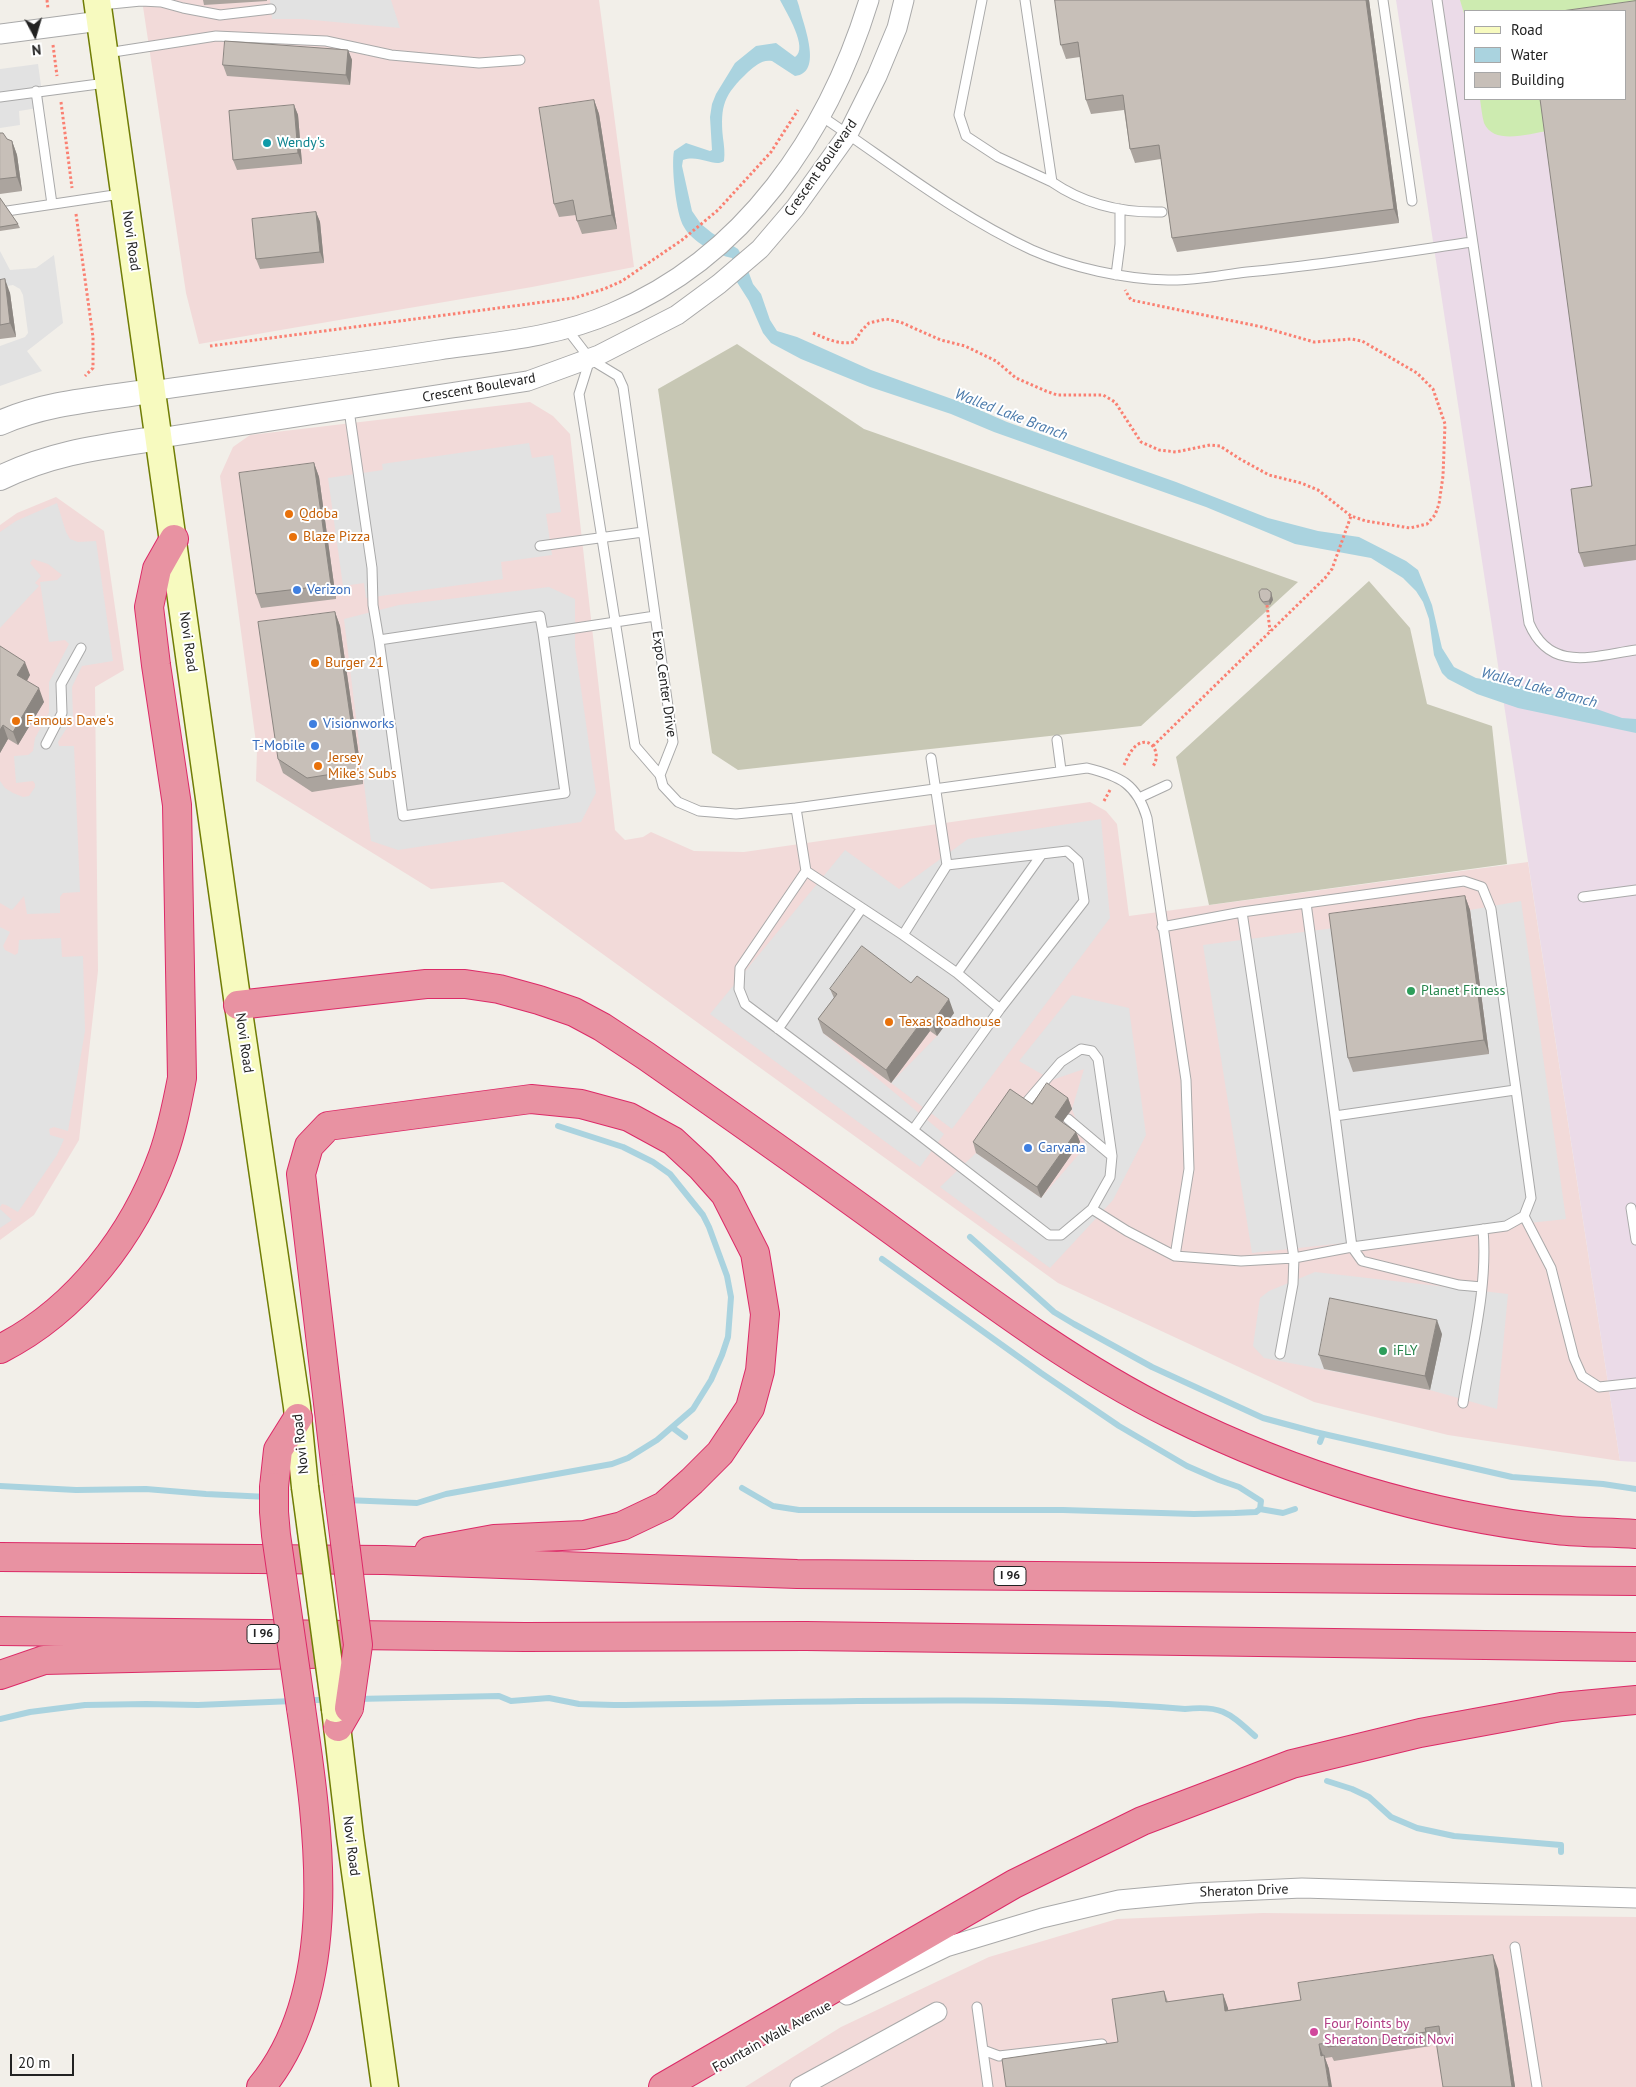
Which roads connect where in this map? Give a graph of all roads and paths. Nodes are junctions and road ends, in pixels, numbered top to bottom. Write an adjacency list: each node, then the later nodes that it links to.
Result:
1 (869, 0): 16 (street, Crescent Boulevard)
2 (904, 0): 17 (street, Crescent Boulevard)
3 (982, 0): 18 (lane)
4 (1025, 0): 18 (lane)
5 (1383, 0): 20 (lane)
6 (1437, 0): 25 (lane)
7 (99, 9): 8 (lane); 9 (street); 10 (main road, Novi Road)
8 (271, 9)
9 (0, 34)
10 (105, 53): 11 (lane); 12 (main road, Novi Road)
11 (520, 60)
12 (109, 82): 13 (lane); 19 (main road, Novi Road)
13 (36, 91): 14 (lane); 21 (lane)
14 (0, 96)
15 (802, 104): 29 (path)
16 (821, 116): 17 (lane); 27 (street, Crescent Boulevard)
17 (848, 134): 26 (lane); 30 (street, Crescent Boulevard)
18 (1052, 182): 22 (lane)
19 (124, 194): 21 (lane); 31 (main road, Novi Road)
20 (1412, 201)
21 (52, 204): 23 (lane)
22 (1120, 209): 24 (lane); 26 (lane)
23 (0, 212)
24 (1162, 212)
25 (1472, 242): 26 (lane); 48 (lane)
26 (1116, 275): 36 (path)
27 (567, 329): 30 (lane, Expo Center Drive); 31 (street, Crescent Boulevard)
28 (813, 333): 36 (path)
29 (210, 346)
30 (590, 359): 32 (street, Crescent Boulevard); 37 (lane, Expo Center Drive); 39 (lane)
31 (152, 391): 33 (street, Crescent Boulevard); 34 (main road, Novi Road)
32 (349, 410): 34 (street, Crescent Boulevard); 46 (lane)
33 (0, 423)
34 (160, 438): 35 (street, Crescent Boulevard); 38 (main road, Novi Road)
35 (0, 478)
36 (1351, 516): 45 (path)
37 (643, 532): 39 (lane); 42 (lane, Expo Center Drive)
38 (174, 539): 73 (main road, Novi Road); 91 (highway)
39 (601, 539): 40 (lane); 43 (lane)
40 (540, 546)
41 (1268, 605): 45 (path)
42 (655, 616): 43 (lane); 55 (lane, Expo Center Drive)
43 (615, 621): 44 (lane); 55 (lane)
44 (542, 632): 46 (lane); 46 (lane)
45 (1270, 632): 51 (path)
46 (378, 640)
47 (81, 648): 50 (lane)
48 (1636, 650)
49 (1057, 740): 54 (lane)
50 (46, 744)
51 (1153, 746): 53 (path); 56 (path)
52 (931, 758): 58 (lane)
53 (1153, 766)
54 (1061, 770): 56 (lane); 58 (lane)
55 (660, 775): 61 (lane)
56 (1117, 778): 59 (lane); 60 (path)
57 (1167, 785): 59 (lane)
58 (936, 789): 61 (lane); 63 (lane)
59 (1140, 798): 70 (lane)
60 (1104, 801)
61 (796, 808): 64 (lane)
62 (1042, 854): 63 (lane); 72 (lane); 74 (lane)
63 (948, 865): 71 (lane)
64 (806, 871): 68 (lane); 75 (lane)
65 (1636, 890): 66 (lane)
66 (1583, 897)
67 (1306, 903): 69 (lane); 76 (lane); 78 (lane)
68 (862, 908): 71 (lane); 75 (lane)
69 (1242, 912): 70 (lane); 89 (lane)
70 (1162, 927): 88 (lane)
71 (903, 935): 72 (lane)
72 (957, 974): 74 (lane)
73 (238, 1005): 95 (main road, Novi Road); 96 (highway)
74 (1000, 1009): 80 (lane)
75 (778, 1029): 80 (lane)
76 (1515, 1090): 78 (lane); 84 (lane)
77 (1025, 1104): 81 (lane)
78 (1335, 1116): 87 (lane)
79 (1068, 1119): 81 (lane)
80 (913, 1130): 83 (lane)
81 (1112, 1156): 83 (lane)
82 (1632, 1208): 86 (lane)
83 (1092, 1209): 88 (lane)
84 (1524, 1216): 85 (lane); 93 (lane)
85 (1483, 1229): 87 (lane); 90 (lane)
86 (1636, 1240)
87 (1352, 1247): 89 (lane); 90 (lane)
88 (1174, 1256): 89 (lane)
89 (1294, 1258): 92 (lane)
90 (1482, 1287): 94 (lane)
91 (0, 1349)
92 (1280, 1354)
93 (1636, 1383)
94 (1463, 1403)
95 (298, 1418): 105 (main road, Novi Road, bridge); 113 (highway, bridge)
96 (1636, 1534)
97 (0, 1557): 98 (highway, I 96)
98 (384, 1560): 99 (highway, I 96); 105 (highway, bridge)
99 (1636, 1581)
100 (0, 1631): 101 (highway, I 96)
101 (526, 1637): 102 (highway, I 96); 103 (highway)
102 (1636, 1646)
103 (0, 1675)
104 (1636, 1700): 115 (highway)
105 (341, 1715): 114 (main road, Novi Road)
106 (1636, 1898): 108 (street, Sheraton Drive)
107 (1515, 1947): 119 (lane)
108 (867, 1985): 116 (street, Fountain Walk Avenue)
109 (977, 2007): 112 (lane)
110 (937, 2012): 117 (street)
111 (1102, 2044): 112 (lane)
112 (983, 2050): 118 (lane)
113 (261, 2087)
114 (385, 2087)
115 (663, 2087)
116 (677, 2087)
117 (800, 2087)
118 (988, 2087)
119 (1537, 2087)

